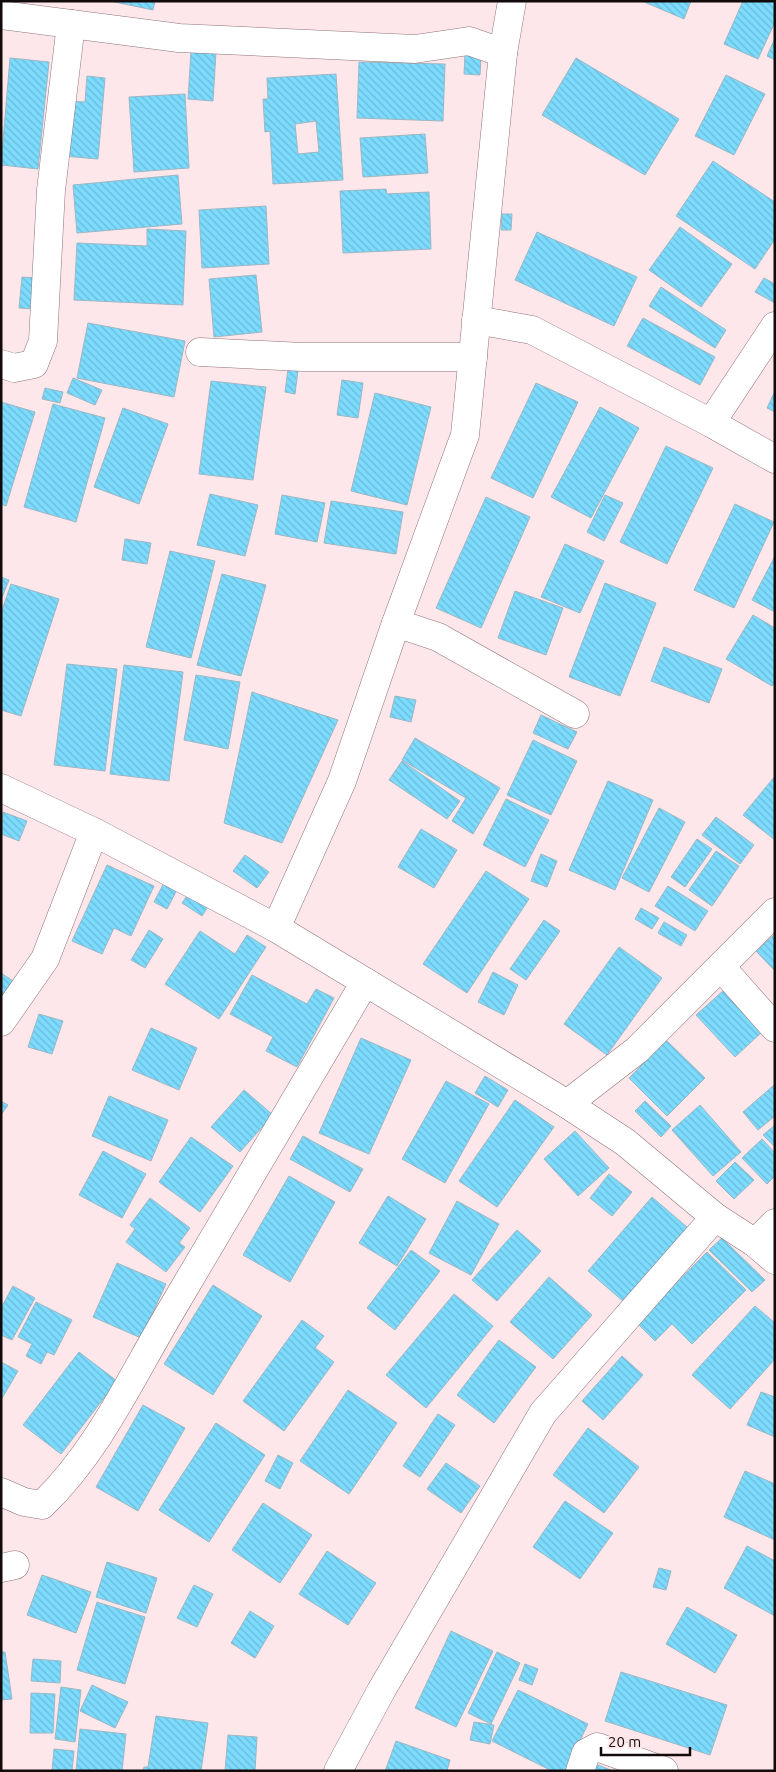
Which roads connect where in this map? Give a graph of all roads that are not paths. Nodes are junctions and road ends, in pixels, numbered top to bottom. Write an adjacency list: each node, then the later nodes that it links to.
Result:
1 (512, 1): 4 (street)
2 (1, 15): 3 (street)
3 (71, 24): 4 (street); 9 (street)
4 (503, 53): 5 (street)
5 (476, 320): 8 (street); 10 (street)
6 (775, 326): 10 (street)
7 (200, 352): 8 (street)
8 (473, 357): 12 (street)
9 (1, 364)
10 (712, 423): 11 (street)
11 (775, 459)
12 (396, 623): 13 (street); 17 (street)
13 (575, 714)
14 (1, 788): 15 (street)
15 (94, 832): 17 (street); 20 (street)
16 (775, 912): 18 (street)
17 (276, 928): 19 (street)
18 (721, 967): 21 (street); 22 (street)
19 (365, 982): 22 (street); 26 (street)
20 (1, 1022)
21 (775, 1028)
22 (567, 1104): 23 (street)
23 (716, 1217): 25 (street); 27 (street)
24 (775, 1223): 25 (street)
25 (765, 1251)
26 (1, 1492)
27 (338, 1771)
28 (580, 1771): 29 (street)
29 (664, 1771)

